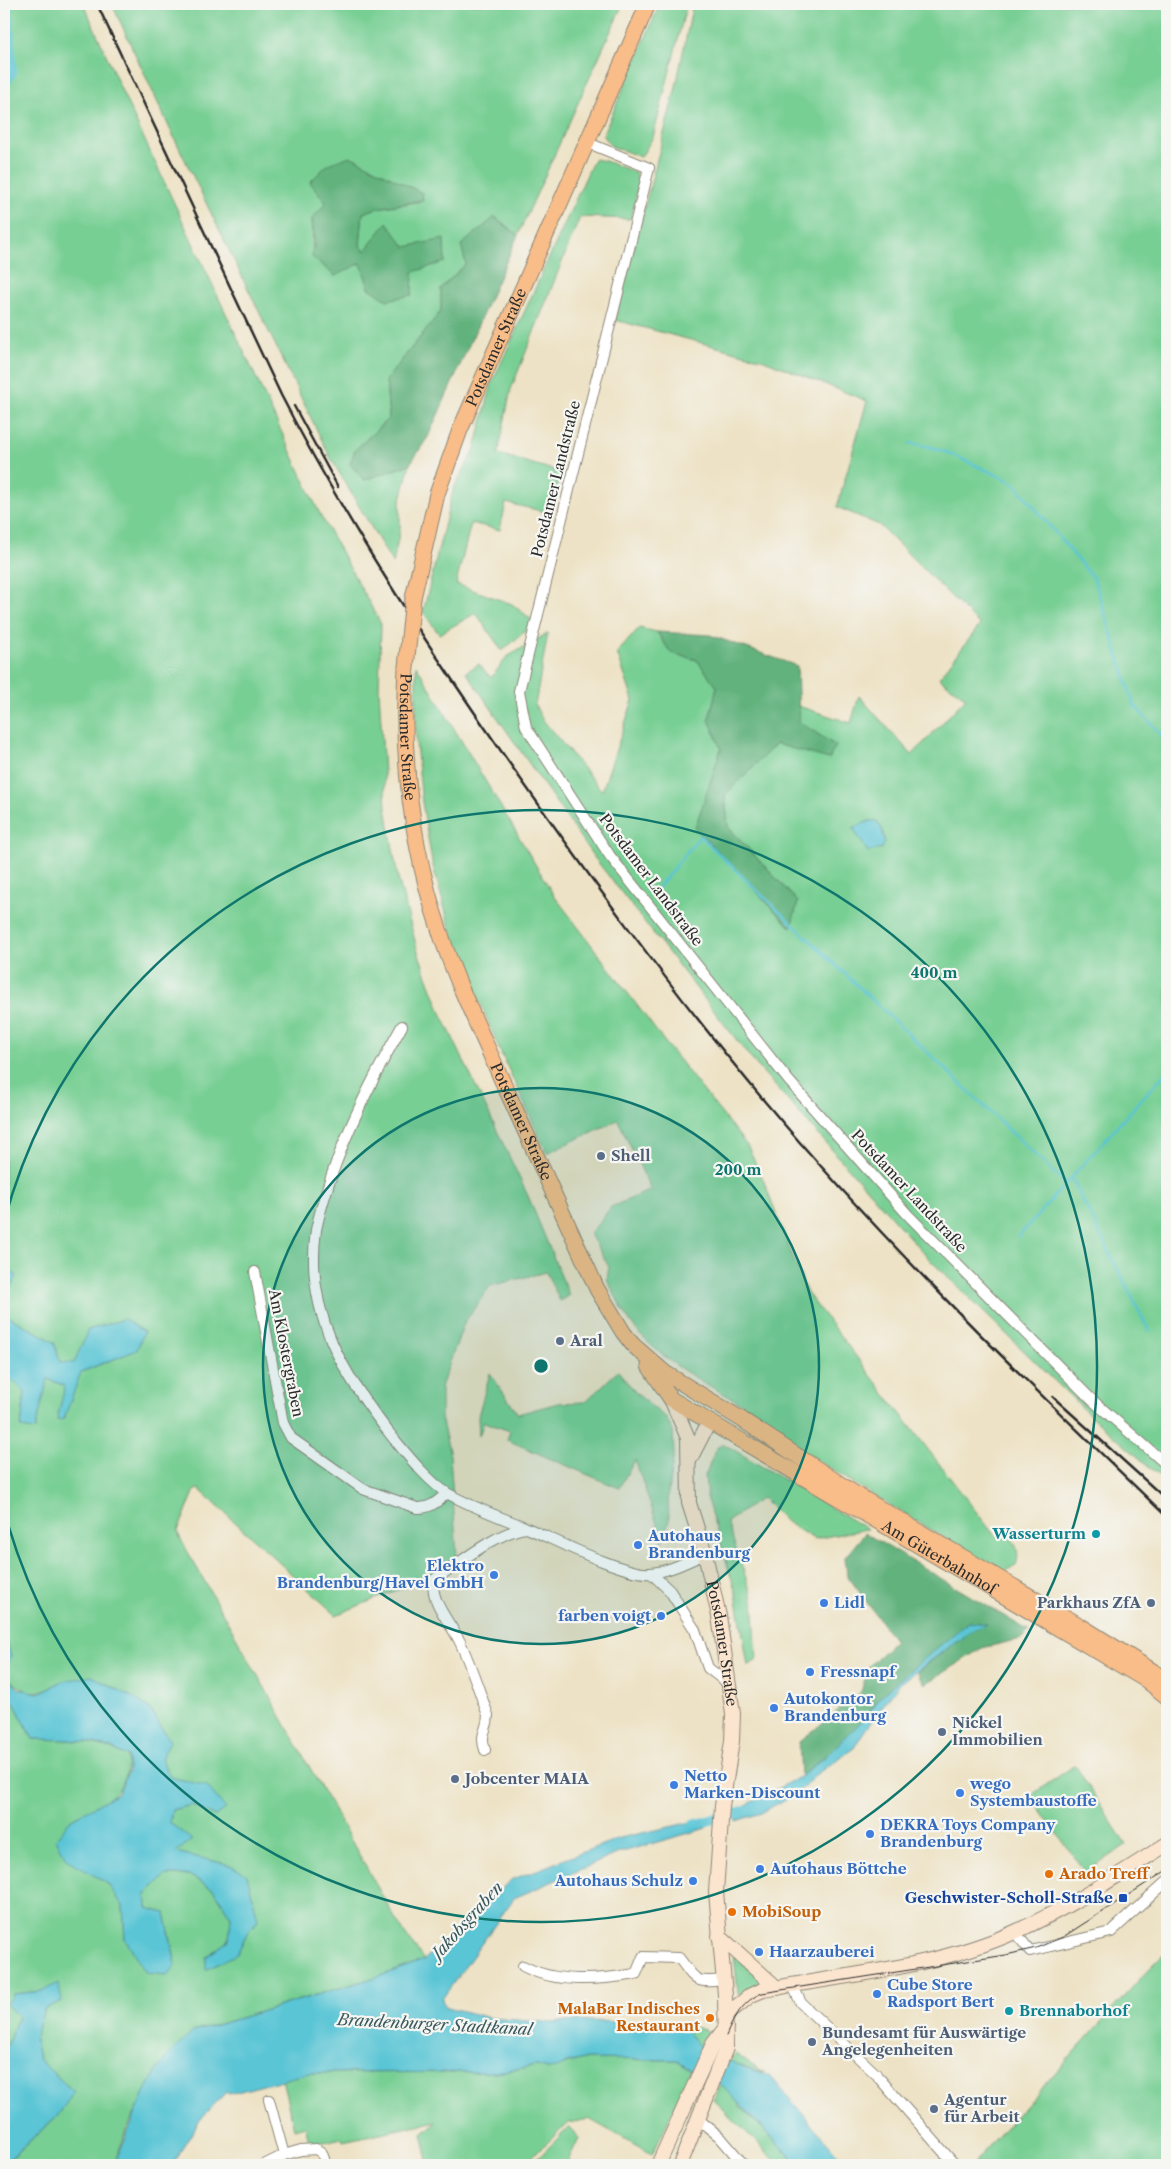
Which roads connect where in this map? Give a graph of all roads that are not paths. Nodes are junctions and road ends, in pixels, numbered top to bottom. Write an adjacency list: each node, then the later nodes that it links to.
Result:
1 (648, 4): 2 (main road, Potsdamer Straße)
2 (586, 142): 5 (main road, Potsdamer Straße, bridge); 10 (street, Potsdamer Landstraße)
3 (402, 1026): 11 (street)
4 (255, 1272): 11 (street, Am Klostergraben)
5 (636, 1348): 6 (main road, Potsdamer Straße); 7 (main road, Potsdamer Straße)
6 (672, 1399): 8 (main road, Potsdamer Straße); 9 (street)
7 (718, 1406): 8 (main road); 15 (main road, Am Güterbahnhof)
8 (710, 1422): 9 (street, Potsdamer Straße); 15 (main road, Am Güterbahnhof)
9 (688, 1465): 13 (street, Potsdamer Straße)
10 (1167, 1465)
11 (447, 1493): 12 (street)
12 (527, 1528): 14 (street); 19 (street)
13 (705, 1554): 14 (street); 17 (street, Potsdamer Straße)
14 (651, 1574): 17 (street)
15 (1017, 1597): 16 (main road, Am Güterbahnhof); 18 (main road, Am Güterbahnhof)
16 (1167, 1680)
17 (730, 1685): 23 (street, Potsdamer Straße)
18 (1167, 1697)
19 (485, 1750)
20 (1167, 1844): 22 (street)
21 (1167, 1881): 22 (street)
22 (1015, 1932): 26 (street)
23 (720, 1936): 25 (street, Potsdamer Straße); 27 (street)
24 (523, 1966): 25 (street)
25 (724, 1980): 28 (street, Potsdamer Straße)
26 (793, 1986): 27 (street); 38 (street)
27 (777, 1988): 28 (street)
28 (726, 2021): 29 (street)
29 (703, 2084): 31 (street); 35 (street)
30 (269, 2100): 32 (street)
31 (698, 2118): 36 (street); 37 (street)
32 (284, 2155): 33 (street); 34 (street)
33 (264, 2165)
34 (326, 2165)
35 (658, 2165)
36 (680, 2165)
37 (744, 2165)
38 (954, 2165)

